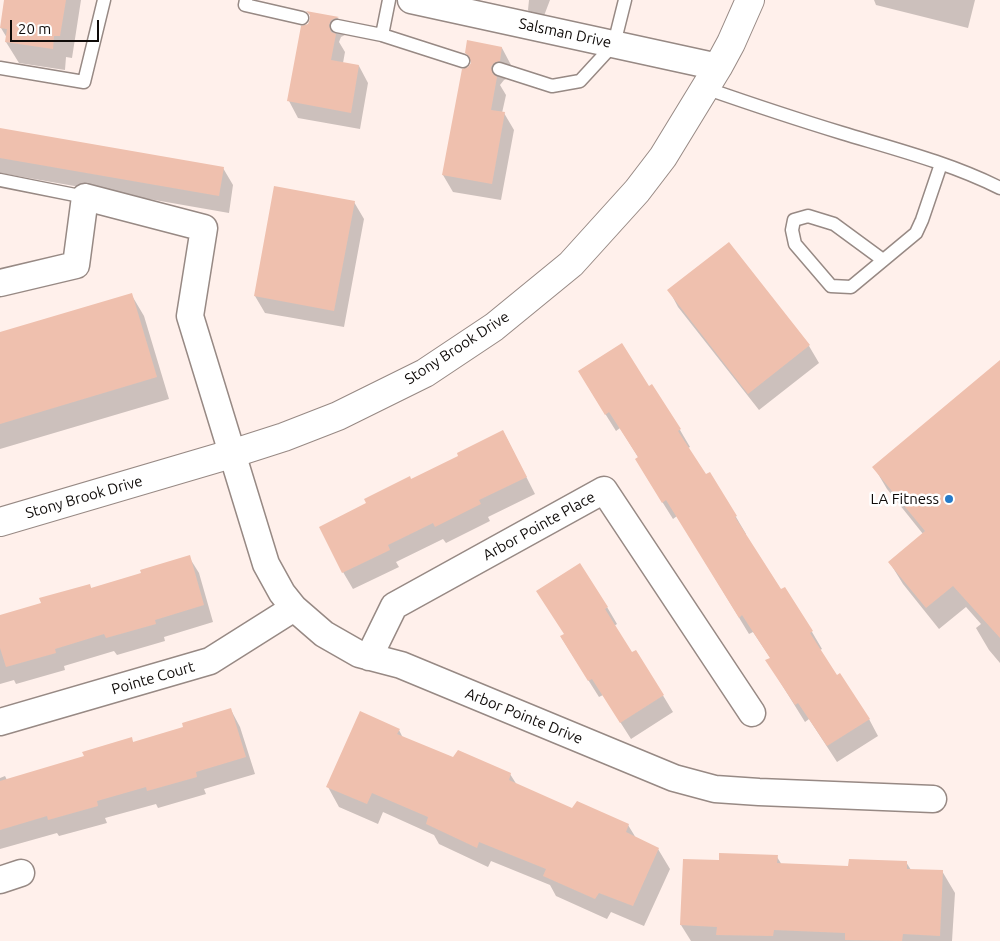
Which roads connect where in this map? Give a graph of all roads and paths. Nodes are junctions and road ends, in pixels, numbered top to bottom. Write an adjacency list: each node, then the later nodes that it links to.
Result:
1 (104, 0): 12 (lane)
2 (246, 0): 7 (lane)
3 (389, 0): 9 (lane)
4 (411, 0): 10 (street, Salsman Drive)
5 (625, 0): 10 (lane)
6 (750, 0): 14 (street, Stony Brook Drive)
7 (302, 18)
8 (337, 26): 9 (lane)
9 (382, 35): 11 (lane)
10 (614, 44): 13 (lane); 14 (street, Salsman Drive)
11 (464, 61)
12 (0, 68)
13 (498, 69)
14 (712, 77): 15 (lane); 21 (street, Stony Brook Drive)
15 (941, 164): 17 (lane); 19 (lane)
16 (0, 180): 18 (lane)
17 (1000, 188)
18 (85, 197): 20 (street); 21 (street, Arbor Pointe Drive)
19 (883, 260): 19 (lane)
20 (0, 283)
21 (231, 454): 22 (street, Stony Brook Drive); 23 (street, Arbor Pointe Drive)
22 (0, 522)
23 (294, 608): 24 (street, Arbor Pointe Drive); 26 (street, Pointe Court)
24 (369, 657): 25 (street, Arbor Pointe Place); 27 (street, Arbor Pointe Drive)
25 (752, 713)
26 (0, 722)
27 (934, 799)

